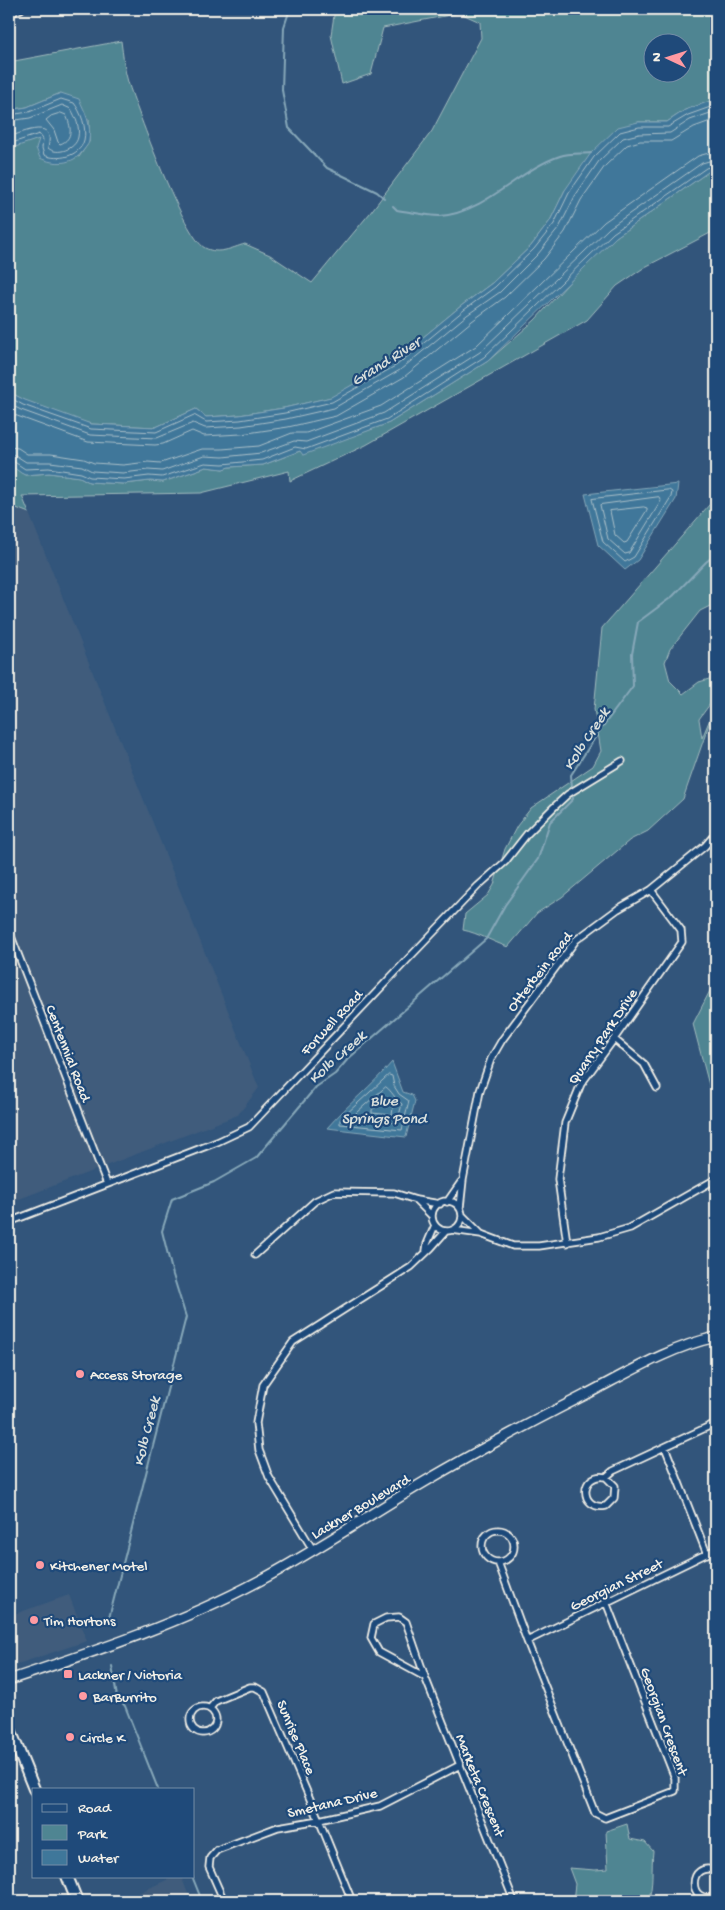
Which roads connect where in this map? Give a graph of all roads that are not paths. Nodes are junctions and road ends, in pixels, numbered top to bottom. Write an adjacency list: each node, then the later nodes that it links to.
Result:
1 (21, 9): 2 (street)
2 (9, 14)
3 (622, 761): 11 (street, Forwell Road)
4 (716, 833): 5 (street, Otterbein Road)
5 (651, 890): 7 (street, Quarry Park Drive); 10 (street, Otterbein Road)
6 (9, 931): 11 (street, Centennial Road)
7 (614, 1039): 8 (street); 22 (street, Quarry Park Drive)
8 (657, 1088)
9 (716, 1179): 22 (street)
10 (462, 1180): 13 (street, Otterbein Road); 15 (street, Otterbein Road)
11 (107, 1184): 18 (street, Forwell Road)
12 (416, 1200): 14 (street); 17 (street); 24 (street)
13 (447, 1202): 14 (street); 15 (street)
14 (440, 1204): 17 (street)
15 (460, 1208): 16 (street, Otterbein Road)
16 (462, 1215): 20 (street); 21 (street)
17 (432, 1216): 19 (street)
18 (9, 1222)
19 (434, 1225): 20 (street); 23 (street)
20 (449, 1230): 21 (street); 23 (street)
21 (480, 1234): 22 (street)
22 (567, 1243)
23 (426, 1251): 30 (street)
24 (255, 1255)
25 (716, 1337): 30 (main road, Lackner Boulevard)
26 (716, 1423): 27 (street)
27 (665, 1447): 28 (street); 31 (street)
28 (606, 1477): 28 (street)
29 (716, 1549): 31 (street, Georgian Street)
30 (313, 1550): 36 (main road, Lackner Boulevard)
31 (707, 1554): 33 (street, Georgian Street)
32 (498, 1562): 32 (street); 34 (street)
33 (606, 1602): 34 (street, Georgian Street); 34 (street, Georgian Crescent)
34 (527, 1641)
35 (425, 1677): 35 (street, Marketa Crescent); 39 (street, Marketa Crescent)
36 (9, 1680)
37 (210, 1708): 37 (street, Sunrise Place); 41 (street, Sunrise Place)
38 (9, 1727): 40 (main road)
39 (460, 1765): 41 (street, Smetana Drive); 48 (street, Marketa Crescent)
40 (34, 1788)
41 (319, 1820): 46 (street, Smetana Drive); 47 (street, Sunrise Place)
42 (716, 1870): 44 (street)
43 (68, 1878): 45 (main road)
44 (716, 1896)
45 (77, 1901)
46 (224, 1901)
47 (352, 1901)
48 (514, 1901)

